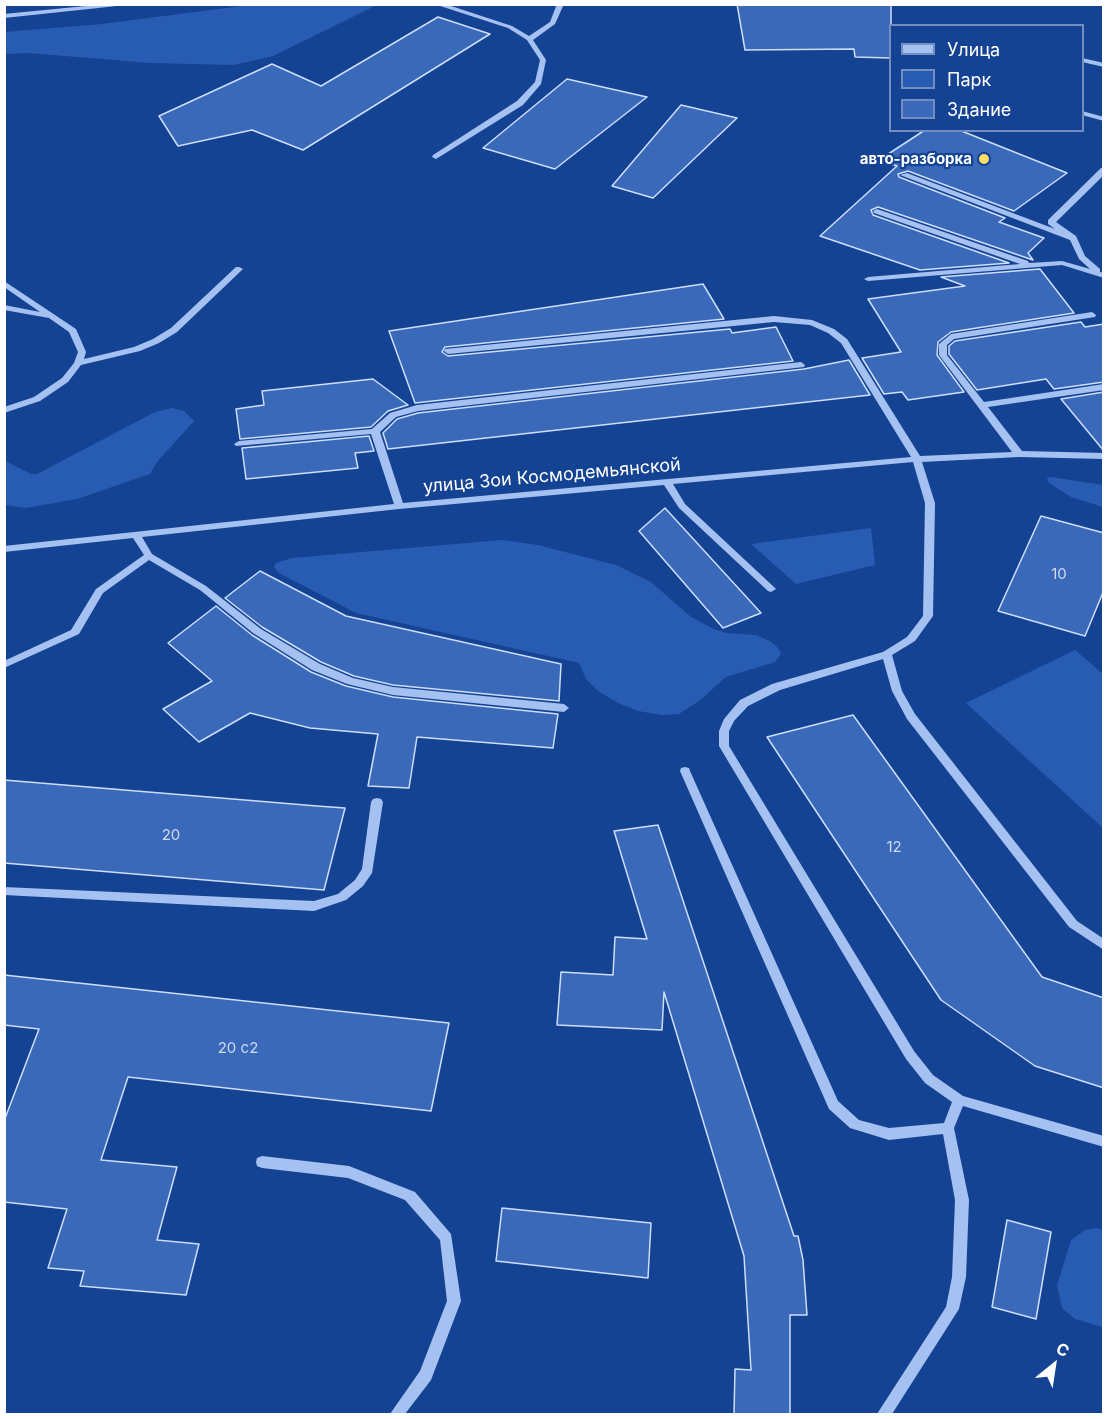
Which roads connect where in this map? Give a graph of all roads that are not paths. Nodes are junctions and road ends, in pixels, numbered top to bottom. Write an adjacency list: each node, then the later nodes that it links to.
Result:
1 (133, 4): 4 (street)
2 (437, 4): 6 (street)
3 (561, 4): 6 (street)
4 (101, 6): 5 (street)
5 (4, 16)
6 (529, 39): 11 (street)
7 (1084, 60): 8 (street)
8 (1104, 65)
9 (1084, 113): 10 (street)
10 (1104, 119)
11 (436, 157)
12 (1104, 171): 15 (street)
13 (904, 175): 15 (street)
14 (877, 211): 16 (street)
15 (1073, 238): 18 (street)
16 (1028, 264): 18 (street); 19 (street)
17 (239, 269): 25 (street)
18 (1102, 275)
19 (868, 279)
20 (4, 283): 23 (street)
21 (4, 307): 23 (street)
22 (1092, 315): 28 (street)
23 (53, 317): 25 (street)
24 (448, 351): 34 (street)
25 (78, 363): 29 (street)
26 (801, 365): 30 (street)
27 (1104, 387): 28 (street)
28 (982, 405): 32 (street)
29 (4, 410)
30 (375, 431): 31 (street); 36 (street)
31 (238, 444)
32 (1019, 454): 33 (street, улица Зои Космодемьянской); 34 (street, улица Зои Космодемьянской)
33 (1104, 456)
34 (917, 459): 35 (street, улица Зои Космодемьянской); 41 (street)
35 (668, 482): 36 (street, улица Зои Космодемьянской); 40 (street)
36 (399, 506): 37 (street, улица Зои Космодемьянской)
37 (135, 534): 38 (street, улица Зои Космодемьянской); 39 (street)
38 (4, 549)
39 (149, 556): 42 (street); 43 (street)
40 (771, 589)
41 (887, 654): 47 (street); 48 (street)
42 (4, 665)
43 (564, 708)
44 (686, 771): 49 (street)
45 (377, 802): 46 (street)
46 (4, 891)
47 (1104, 945)
48 (959, 1100): 49 (street); 50 (street)
49 (948, 1128): 53 (street)
50 (1104, 1142)
51 (262, 1162): 52 (street)
52 (397, 1414)
53 (884, 1414)

